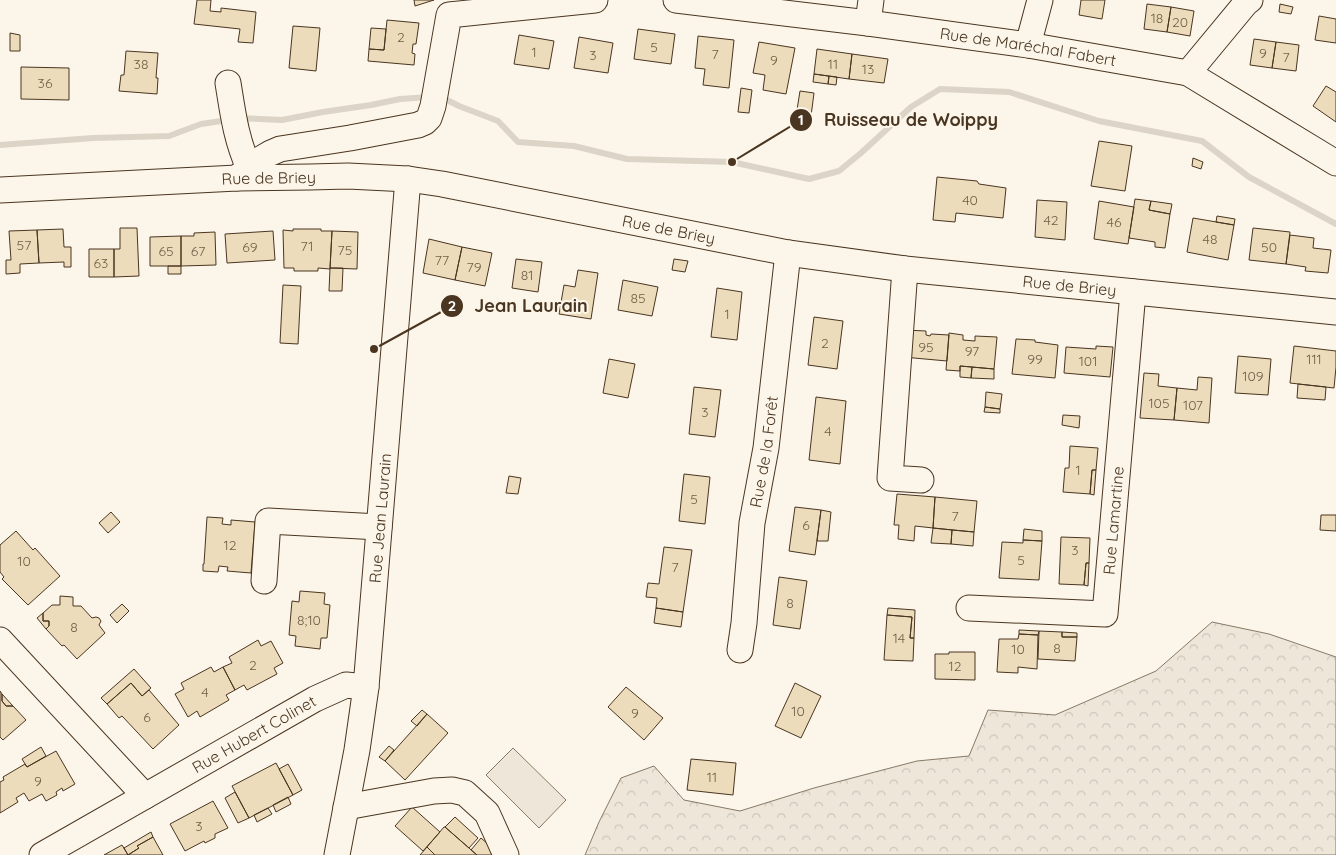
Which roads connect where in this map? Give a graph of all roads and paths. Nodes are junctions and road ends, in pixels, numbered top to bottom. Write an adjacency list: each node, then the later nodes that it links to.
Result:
1 (595, 0): 5 (street)
2 (676, 0): 6 (street, Rue de Maréchal Fabert)
3 (1040, 0): 7 (street)
4 (1250, 0): 8 (street)
5 (449, 7): 11 (street)
6 (869, 12): 7 (street, Rue de Maréchal Fabert)
7 (1028, 44): 8 (street, Rue de Maréchal Fabert)
8 (1188, 73): 10 (street)
9 (230, 95): 11 (street)
10 (1336, 163)
11 (243, 173): 12 (street, Rue de Briey); 13 (street, Rue de Briey)
12 (408, 179): 14 (street, Rue de Briey); 19 (street, Rue Jean Laurain)
13 (0, 190)
14 (788, 253): 15 (street, Rue de Briey); 23 (street, Rue de la Forêt)
15 (905, 269): 16 (street, Rue de Briey); 18 (street)
16 (1133, 292): 17 (street, Rue de Briey); 21 (street, Rue Lamartine)
17 (1336, 312)
18 (921, 480)
19 (379, 527): 20 (street); 24 (street, Rue Jean Laurain)
20 (264, 581)
21 (969, 608)
22 (0, 640): 25 (street)
23 (740, 650)
24 (366, 687): 25 (street, Rue Hubert Colinet); 26 (street, Rue Jean Laurain)
25 (145, 796): 27 (street, Rue Hubert Colinet)
26 (346, 807): 28 (street, Rue Jean Laurain); 29 (street)
27 (42, 855)
28 (337, 855)
29 (506, 855)

